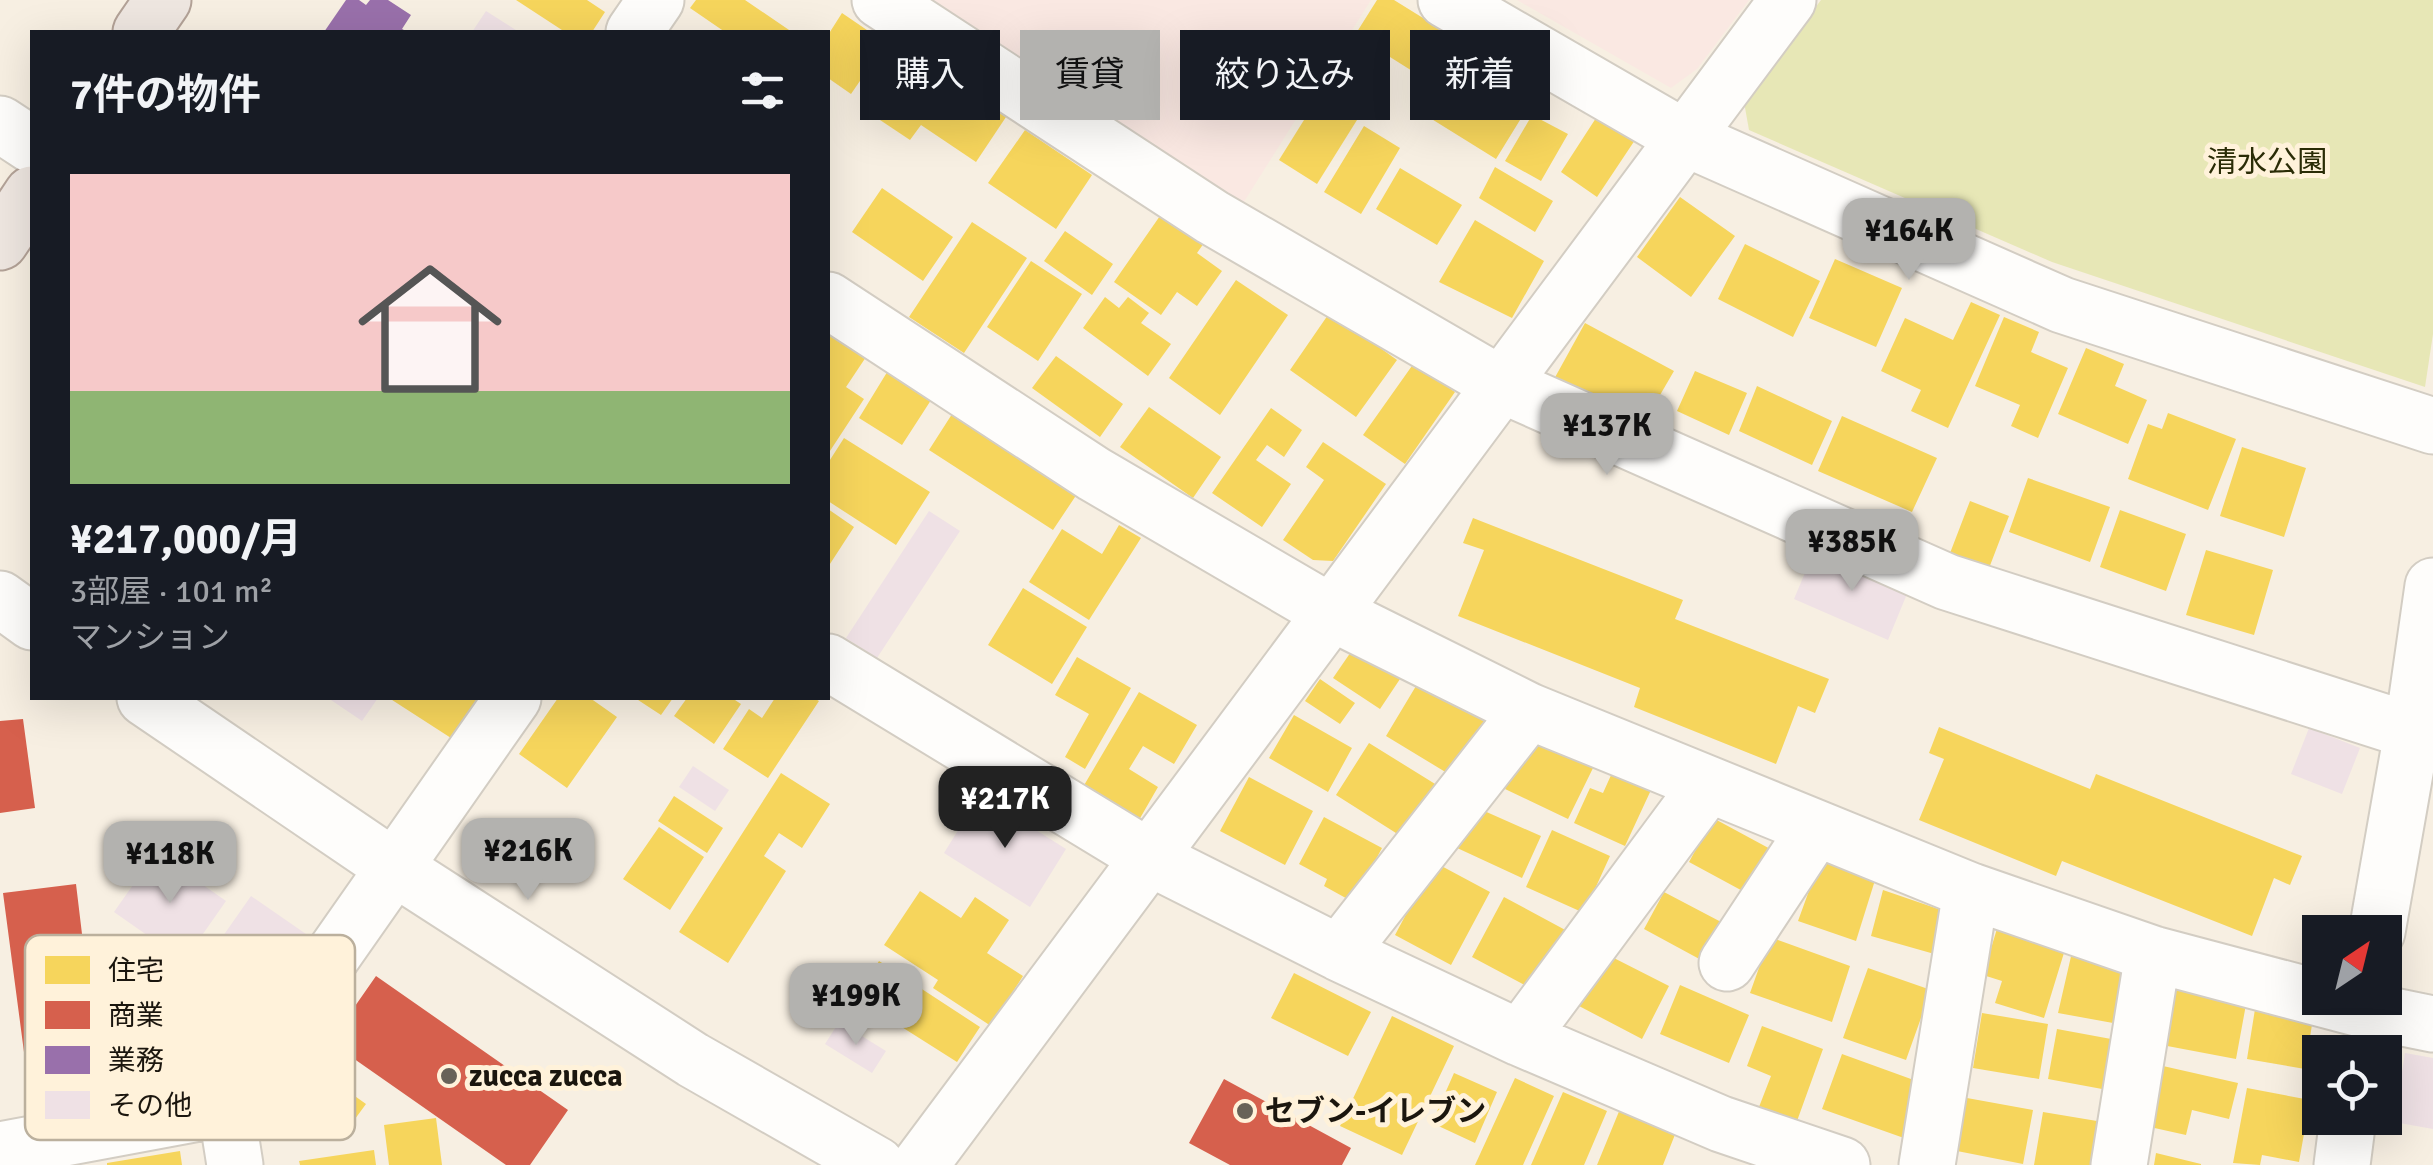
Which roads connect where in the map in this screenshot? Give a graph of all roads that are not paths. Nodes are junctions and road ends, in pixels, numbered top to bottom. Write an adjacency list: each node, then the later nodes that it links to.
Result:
1 (162, 0): 6 (main road)
2 (656, 0): 7 (street)
3 (880, 0): 14 (street)
4 (1446, 0): 9 (street)
5 (1788, 0): 9 (street)
6 (142, 30)
7 (635, 30)
8 (0, 124): 10 (street)
9 (1685, 138): 14 (street); 15 (street)
10 (30, 143)
11 (30, 197): 12 (main road)
12 (0, 242)
13 (830, 301): 18 (street)
14 (1500, 384): 18 (street); 24 (street)
15 (2433, 426)
16 (2433, 586): 24 (street)
17 (0, 600): 19 (street)
18 (1332, 613): 23 (street); 27 (street)
19 (30, 621)
20 (830, 663): 27 (street)
21 (147, 700): 28 (street)
22 (512, 700): 28 (street)
23 (1529, 710): 25 (street); 32 (street)
24 (2422, 735): 30 (street)
25 (1707, 786): 26 (street); 37 (street)
26 (1816, 828): 29 (street); 34 (street)
27 (1150, 858): 32 (street); 44 (street)
28 (396, 868): 31 (street); 43 (street)
29 (1971, 891): 33 (street); 46 (street)
30 (2381, 915)
31 (349, 935)
32 (1339, 953): 37 (street)
33 (2153, 954): 35 (street); 47 (street)
34 (1727, 963)
35 (2362, 1020): 36 (street)
36 (2433, 1024)
37 (1520, 1038): 45 (street)
38 (2346, 1135): 48 (street)
39 (54, 1140): 41 (street)
40 (231, 1140): 42 (street)
41 (0, 1150)
42 (235, 1165)
43 (877, 1165)
44 (920, 1165)
45 (1842, 1165)
46 (1927, 1165)
47 (2119, 1165)
48 (2342, 1165)

